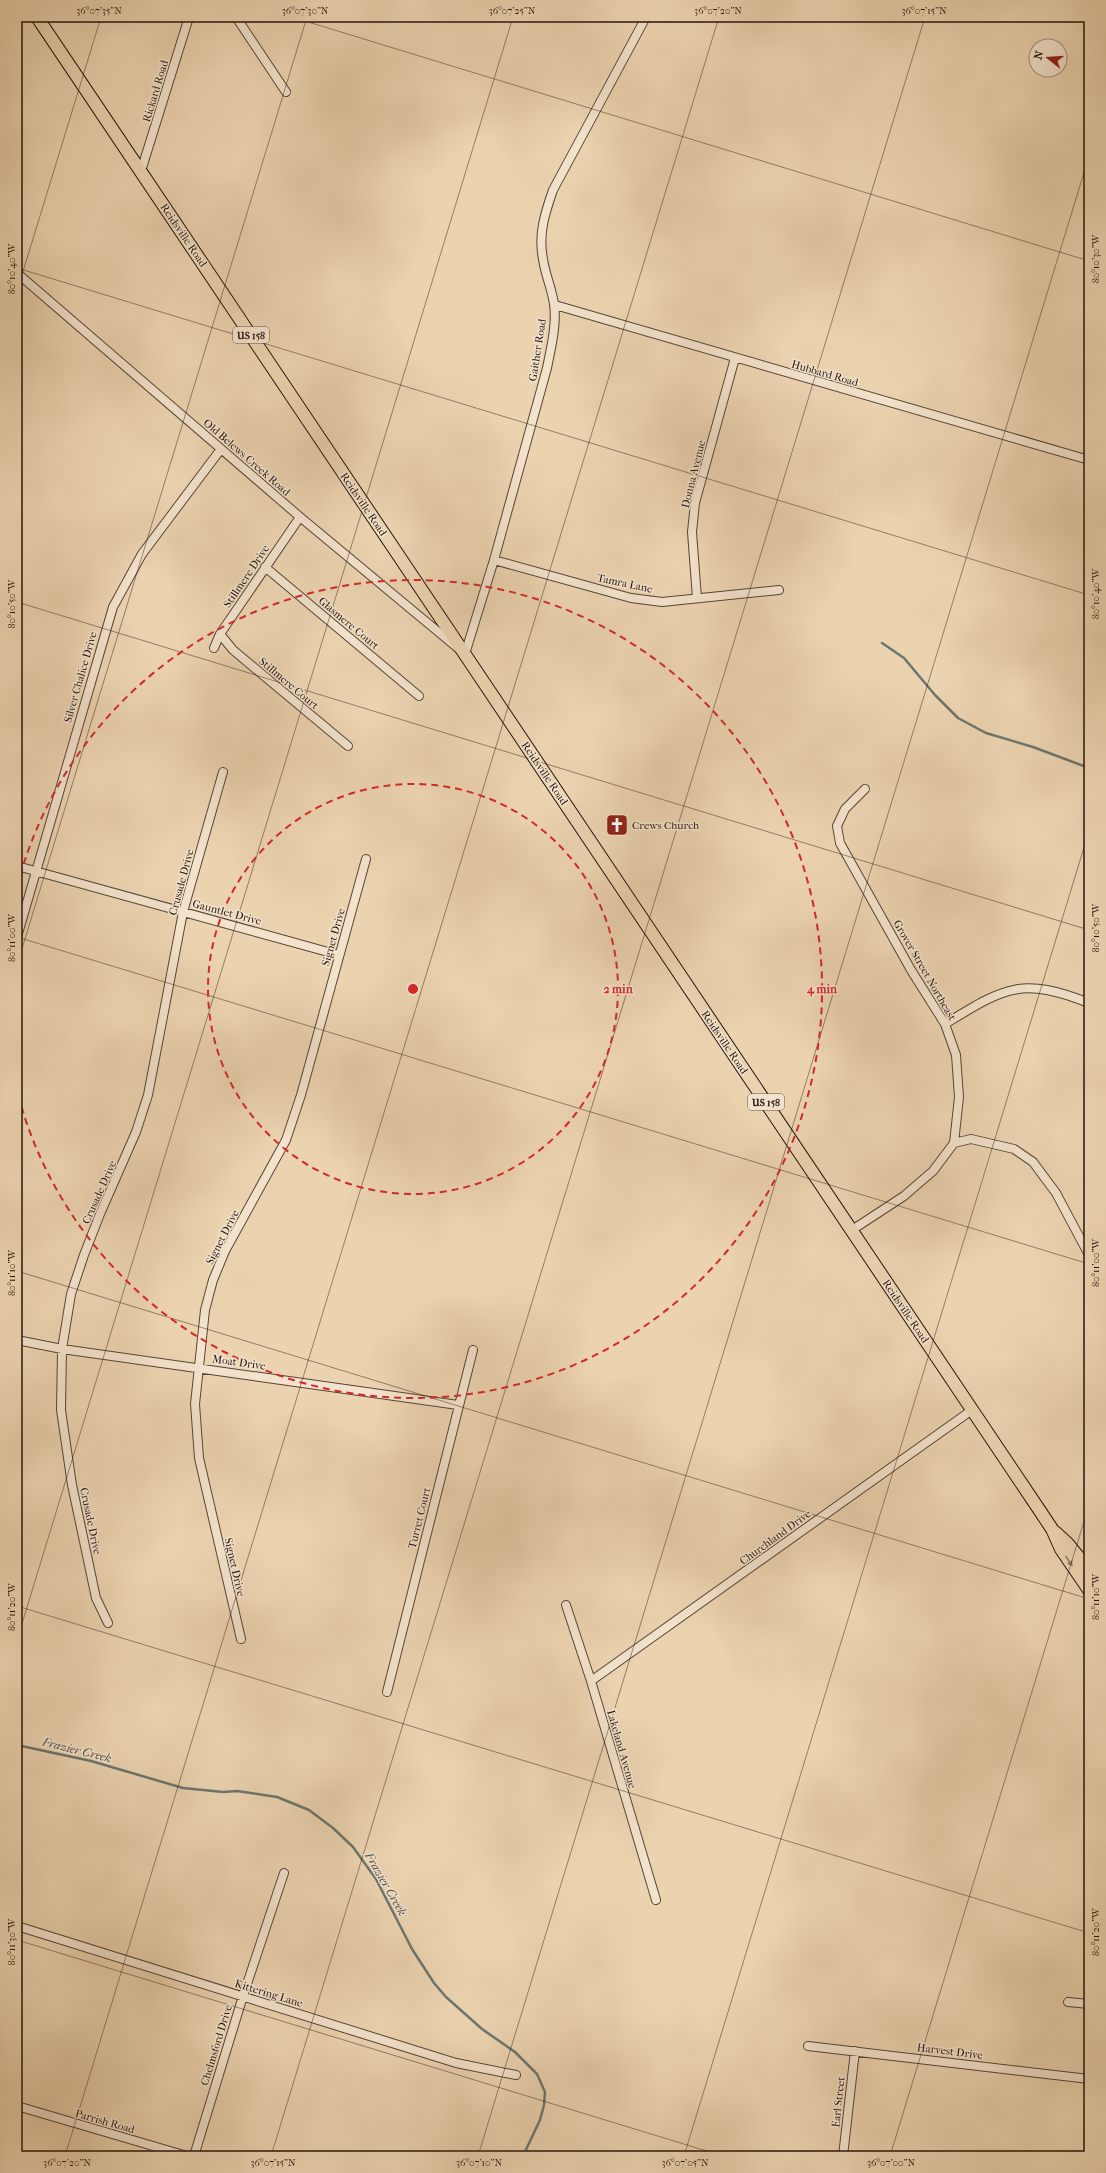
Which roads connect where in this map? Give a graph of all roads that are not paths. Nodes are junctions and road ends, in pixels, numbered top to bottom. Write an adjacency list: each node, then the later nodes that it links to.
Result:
1 (37, 17): 6 (highway, Reidsville Road / US 158)
2 (189, 17): 6 (street, Rickard Road)
3 (236, 17): 5 (street)
4 (646, 17): 8 (street, Gaither Road)
5 (286, 92)
6 (141, 171): 19 (highway, Reidsville Road / US 158)
7 (17, 273): 10 (street, Old Belews Creek Road)
8 (554, 305): 9 (street, Hubbard Road); 13 (street, Gaither Road)
9 (735, 358): 11 (street, Hubbard Road); 16 (street, Donna Avenue)
10 (221, 450): 12 (street, Old Belews Creek Road); 26 (street, Silver Chalice Drive)
11 (1089, 460)
12 (300, 518): 14 (street, Stillmere Drive); 19 (street, Old Belews Creek Road)
13 (494, 560): 16 (street, Tamra Lane); 19 (street, Gaither Road)
14 (265, 567): 17 (street, Stillmere Drive); 20 (street, Glasmere Court)
15 (779, 590): 16 (street, Tamra Lane)
16 (697, 598)
17 (220, 634): 18 (street, Stillmere Drive); 21 (street, Stillmere Court)
18 (214, 648)
19 (465, 654): 33 (highway, Reidsville Road / US 158)
20 (419, 696)
21 (348, 746)
22 (223, 772): 27 (street, Crusade Drive)
23 (865, 789): 31 (street, Grover Street Northeast)
24 (366, 859): 29 (street, Signet Drive)
25 (17, 866): 26 (street, Gauntlet Drive)
26 (35, 871): 27 (street, Gauntlet Drive); 28 (street, Silver Chalice Drive)
27 (183, 912): 29 (street, Gauntlet Drive); 36 (street, Crusade Drive)
28 (17, 937)
29 (339, 955): 38 (street, Signet Drive)
30 (1089, 1002): 31 (street)
31 (945, 1024): 32 (street, Grover Street Northeast)
32 (954, 1143): 33 (street); 34 (street)
33 (852, 1230): 40 (highway, Reidsville Road / US 158)
34 (1089, 1255)
35 (17, 1340): 36 (street, Moat Drive)
36 (62, 1349): 38 (street, Moat Drive); 45 (street, Crusade Drive)
37 (473, 1350): 39 (street, Turret Court)
38 (199, 1367): 39 (street, Moat Drive); 46 (street, Signet Drive)
39 (458, 1405): 48 (street, Turret Court)
40 (972, 1410): 41 (highway, Reidsville Road / US 158); 47 (street, Churchland Drive)
41 (1052, 1529): 42 (highway, Reidsville Road / US 158); 43 (highway, Reidsville Road / US 158, one-way to 43)
42 (1089, 1570)
43 (1089, 1590)
44 (566, 1605): 47 (street, Lakeland Avenue)
45 (108, 1623)
46 (241, 1639)
47 (591, 1681): 50 (street, Lakeland Avenue)
48 (387, 1692)
49 (284, 1873): 52 (street, Chelmsford Drive)
50 (656, 1900)
51 (17, 1926): 52 (street, Kittering Lane)
52 (243, 1996): 57 (street, Kittering Lane); 61 (street, Chelmsford Drive)
53 (1068, 2002): 54 (street)
54 (1089, 2004)
55 (808, 2046): 56 (street, Harvest Drive)
56 (855, 2051): 58 (street, Harvest Drive); 62 (street, Earl Street)
57 (516, 2076)
58 (1089, 2079)
59 (17, 2106): 60 (street, Parrish Road)
60 (187, 2156)
61 (194, 2156)
62 (843, 2156)

